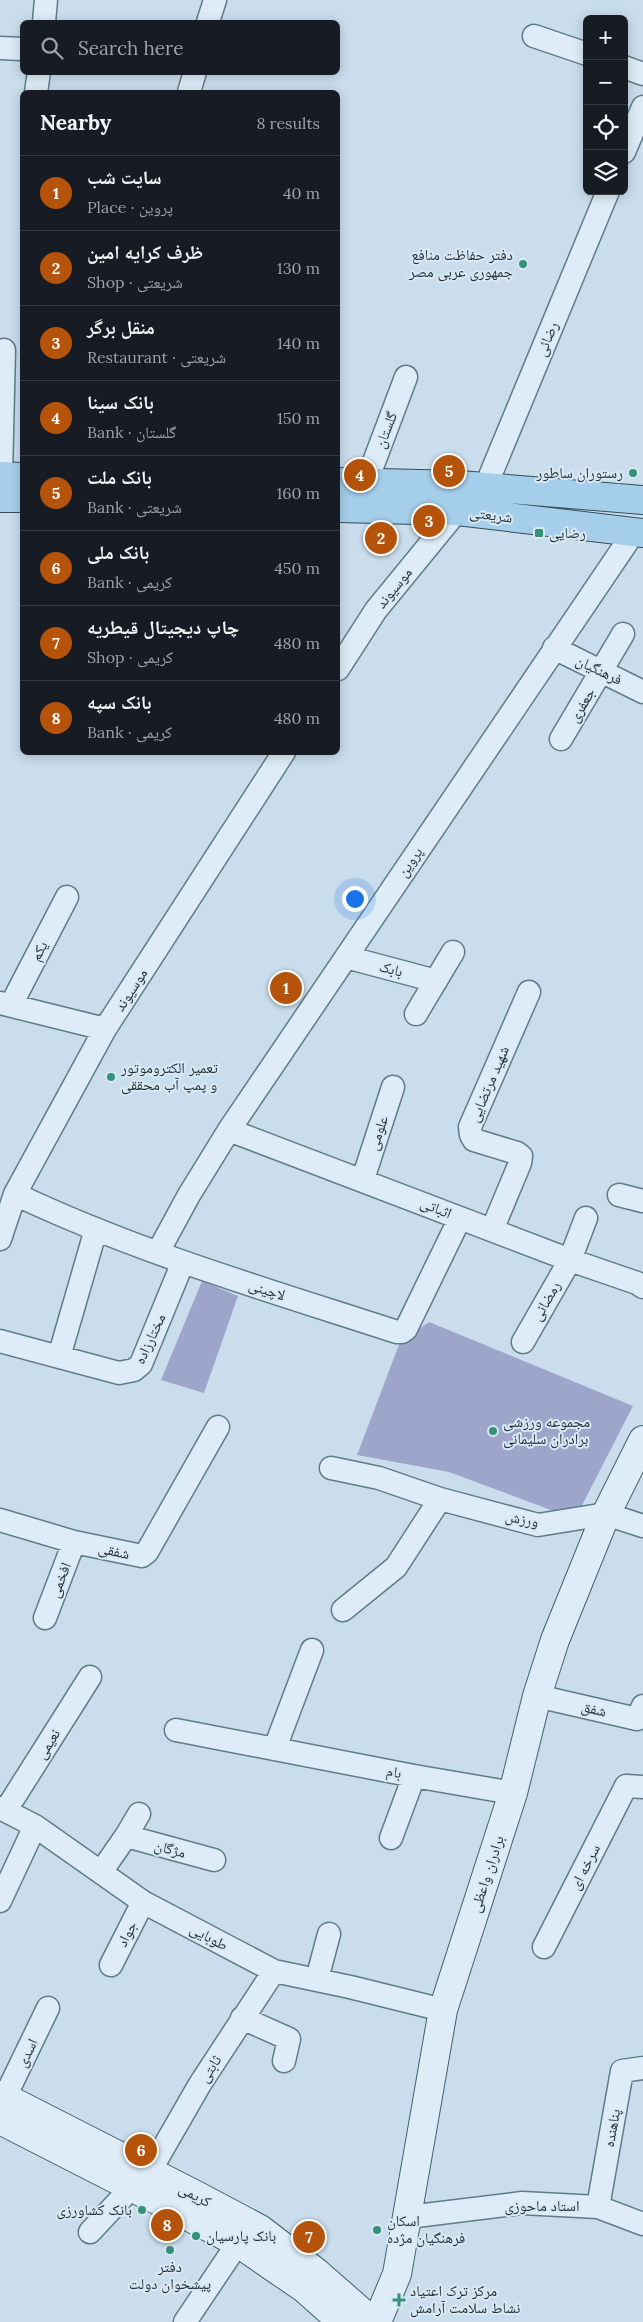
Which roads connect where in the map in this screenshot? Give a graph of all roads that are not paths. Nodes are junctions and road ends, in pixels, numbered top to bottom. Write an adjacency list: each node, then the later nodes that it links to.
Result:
1 (46, 0): 3 (street)
2 (214, 0): 4 (street)
3 (44, 20)
4 (209, 20)
5 (534, 36): 8 (street)
6 (0, 48): 7 (street)
7 (20, 49)
8 (583, 53)
9 (628, 68): 10 (street)
10 (643, 74)
11 (39, 75): 13 (street)
12 (194, 75): 14 (street)
13 (36, 90)
14 (190, 90)
15 (643, 107): 16 (street)
16 (625, 150)
17 (606, 195): 27 (street, رضائی)
18 (4, 350): 20 (street)
19 (406, 376): 23 (street, گلستان)
20 (0, 476): 21 (main road)
21 (20, 477)
22 (340, 482): 23 (main road, شریعتی)
23 (366, 483): 27 (main road, شریعتی)
24 (642, 497): 27 (main road, شریعتی)
25 (0, 498): 26 (main road)
26 (20, 498)
27 (471, 500): 28 (main road, شریعتی); 29 (main road, شریعتی); 32 (street, موسیوند)
28 (340, 508)
29 (639, 532): 31 (street, پروین)
30 (623, 634): 33 (street, جعفری)
31 (554, 648): 33 (street, فرهنگیان); 39 (street, پروین)
32 (340, 666)
33 (603, 672): 34 (street, فرهنگیان); 35 (street, جعفری)
34 (643, 692)
35 (561, 739)
36 (282, 755): 44 (street, موسیوند)
37 (67, 897): 42 (street, یکم)
38 (453, 952): 40 (street)
39 (346, 957): 40 (street, بابک); 46 (street, پروین)
40 (436, 981): 43 (street)
41 (529, 992): 54 (street, شهید مرتضایی)
42 (5, 1004): 44 (street)
43 (416, 1014)
44 (105, 1029): 50 (street, موسیوند)
45 (393, 1087): 47 (street, علومی)
46 (229, 1130): 47 (street, اثباتی); 56 (street, پروین)
47 (363, 1179): 51 (street, اثباتی)
48 (619, 1195): 49 (street)
49 (643, 1201)
50 (8, 1205): 53 (street, لاچینی); 55 (street, موسیوند)
51 (460, 1218): 54 (street, اثباتی); 58 (street, لاچینی)
52 (586, 1218): 57 (street, رمضانی)
53 (96, 1230): 56 (street, لاچینی); 62 (street)
54 (492, 1230): 57 (street, اثباتی)
55 (0, 1239)
56 (158, 1252): 58 (street, لاچینی)
57 (570, 1260): 59 (street, اثباتی); 61 (street, رمضانی)
58 (184, 1262): 62 (street, مختارزاده)
59 (641, 1278)
60 (0, 1341): 62 (street, مختارزاده)
61 (523, 1342)
62 (60, 1357)
63 (218, 1427): 70 (street, شفقی)
64 (643, 1440): 67 (main road, برادران واعظی)
65 (331, 1468): 66 (street, ورزش)
66 (440, 1499): 67 (street, ورزش); 71 (street)
67 (606, 1514): 69 (street); 75 (main road, برادران واعظی)
68 (0, 1520): 70 (street, شفقی)
69 (643, 1526)
70 (74, 1542): 72 (street, افخمی)
71 (343, 1610)
72 (45, 1618)
73 (312, 1650): 78 (street)
74 (90, 1678): 82 (street, نعیمی)
75 (537, 1696): 76 (street, شفق); 81 (main road, برادران واعظی)
76 (643, 1706)
77 (176, 1730): 78 (street, بام)
78 (275, 1748): 79 (street, بام)
79 (414, 1776): 81 (street, بام); 86 (street)
80 (634, 1787): 92 (street, سرخه ای)
81 (513, 1793): 97 (main road, برادران واعظی)
82 (3, 1809): 84 (street, طوبایی)
83 (139, 1814): 85 (street)
84 (35, 1826): 88 (street, طوبایی); 89 (street)
85 (126, 1836): 87 (street, مژگان); 88 (street)
86 (391, 1838)
87 (214, 1860)
88 (101, 1872): 90 (street, طوبایی)
89 (0, 1900)
90 (143, 1902): 93 (street, جواد); 94 (street, طوبایی)
91 (329, 1934): 95 (street)
92 (544, 1947)
93 (111, 1965)
94 (274, 1971): 95 (street, طوبایی); 98 (street, ثابتی)
95 (317, 1979): 97 (street, طوبایی)
96 (48, 2008): 101 (street, اسدی)
97 (444, 2010): 104 (main road, برادران واعظی)
98 (242, 2018): 99 (street); 102 (street, ثابتی)
99 (284, 2061)
100 (643, 2068): 103 (street, پناهنده)
101 (2, 2104): 102 (main road, کریمی)
102 (141, 2179): 106 (street, ثابتی); 107 (main road, کریمی); 110 (main road, کریمی)
103 (598, 2207): 104 (street, استاد ماحوزی); 105 (street, استاد ماحوزی)
104 (408, 2217): 111 (main road, برادران واعظی)
105 (643, 2224)
106 (90, 2232)
107 (238, 2243): 108 (street); 109 (main road, کریمی)
108 (185, 2322)
109 (342, 2322)
110 (373, 2322)
111 (377, 2322)

